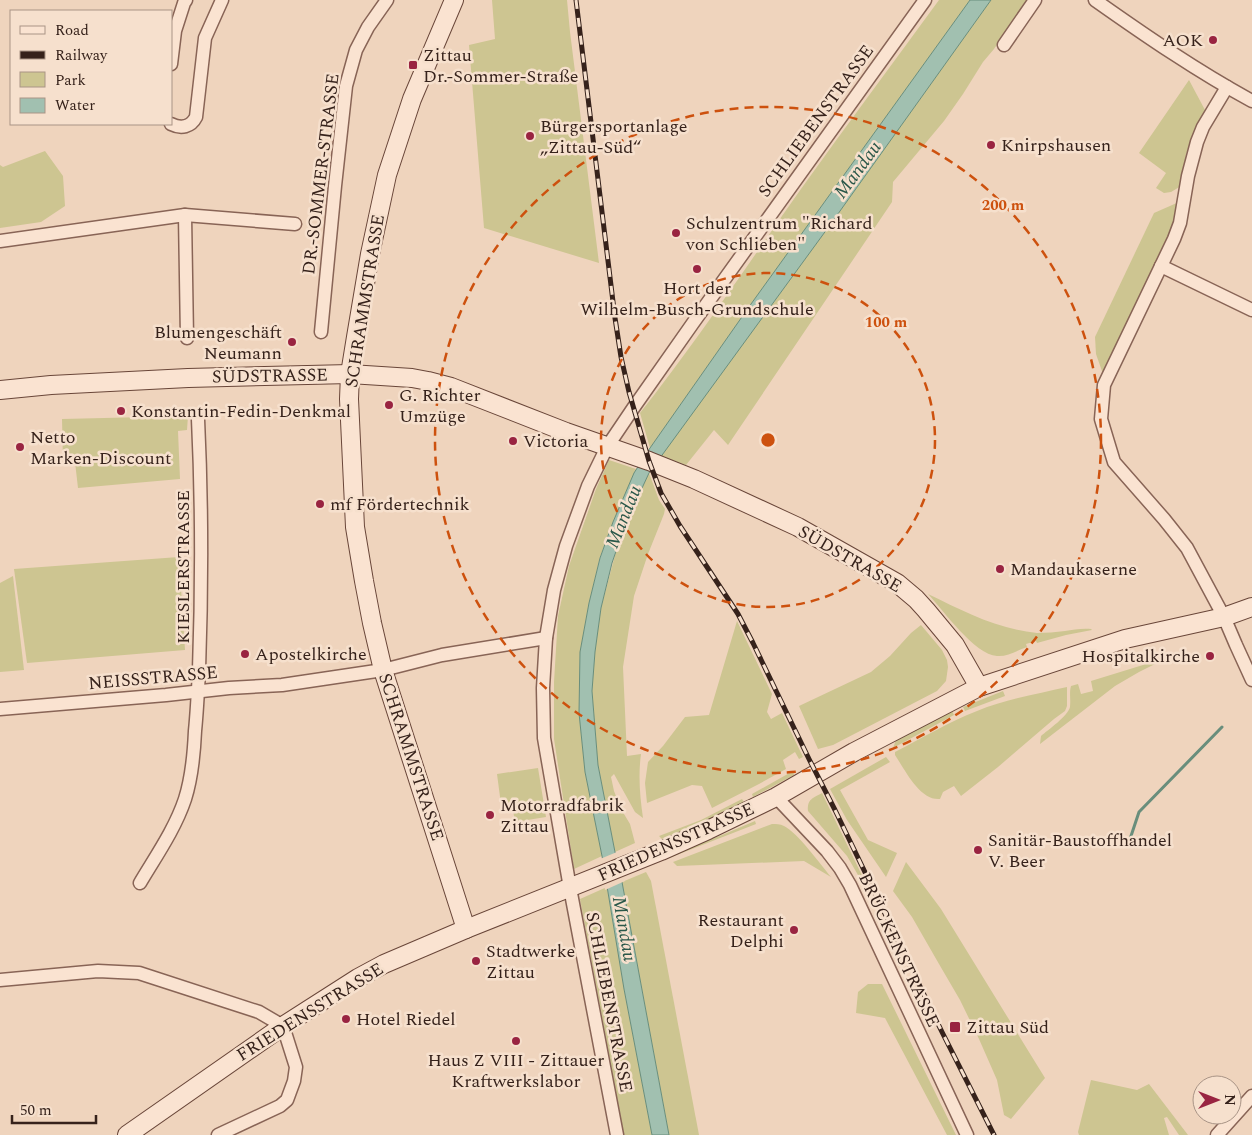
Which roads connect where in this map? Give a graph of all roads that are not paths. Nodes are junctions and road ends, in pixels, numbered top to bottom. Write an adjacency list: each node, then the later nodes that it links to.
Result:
1 (186, 0): 9 (street)
2 (222, 0): 12 (street)
3 (387, 0): 18 (street, DR.-SOMMER-STRASSE)
4 (454, 0): 20 (main road, SCHRAMMSTRASSE)
5 (925, 0): 23 (street, SCHLIEBENSTRASSE)
6 (1036, 0): 8 (street)
7 (1095, 0): 10 (street)
8 (1004, 45)
9 (172, 56)
10 (1227, 87): 11 (street); 16 (street)
11 (1252, 101)
12 (172, 124)
13 (185, 216): 14 (street); 15 (street); 19 (street)
14 (294, 224)
15 (0, 241)
16 (1161, 266): 17 (street); 25 (street)
17 (1252, 310)
18 (320, 332)
19 (187, 338)
20 (350, 374): 21 (main road, SÜDSTRASSE); 23 (main road, SÜDSTRASSE); 27 (main road, SCHRAMMSTRASSE)
21 (0, 390)
22 (198, 419): 30 (street, KIESLERSTRASSE)
23 (613, 449): 26 (street, SCHLIEBENSTRASSE); 29 (main road, SÜDSTRASSE)
24 (1252, 607): 25 (main road, FRIEDENSSTRASSE)
25 (1224, 617): 28 (street); 29 (main road, FRIEDENSSTRASSE)
26 (546, 638): 27 (street, NEISSSTRASSE); 34 (street, SCHLIEBENSTRASSE)
27 (383, 670): 30 (street, NEISSSTRASSE); 35 (main road, SCHRAMMSTRASSE)
28 (1252, 680)
29 (979, 687): 32 (main road, FRIEDENSSTRASSE)
30 (198, 691): 31 (street, NEISSSTRASSE); 33 (street, KIESLERSTRASSE)
31 (0, 709)
32 (776, 797): 34 (main road, FRIEDENSSTRASSE); 42 (street, BRÜCKENSTRASSE)
33 (140, 883)
34 (575, 886): 35 (main road, FRIEDENSSTRASSE); 41 (street, SCHLIEBENSTRASSE)
35 (466, 929): 37 (main road, FRIEDENSSTRASSE)
36 (0, 980): 37 (street)
37 (283, 1026): 39 (main road, FRIEDENSSTRASSE); 40 (street)
38 (1252, 1096): 43 (street)
39 (127, 1135)
40 (218, 1135)
41 (617, 1135)
42 (967, 1135)
43 (1217, 1135)

